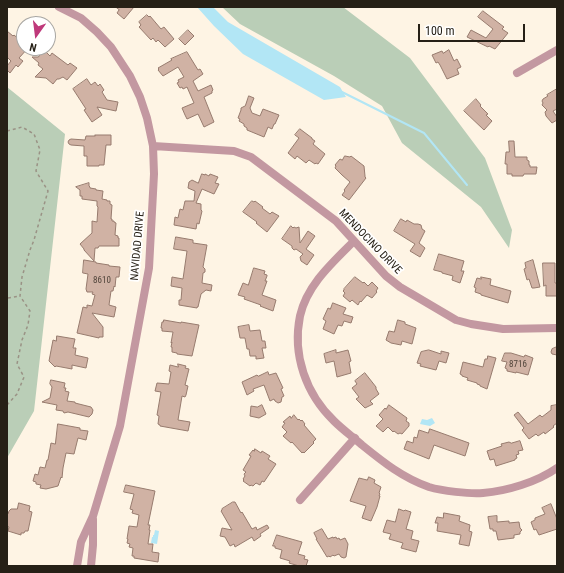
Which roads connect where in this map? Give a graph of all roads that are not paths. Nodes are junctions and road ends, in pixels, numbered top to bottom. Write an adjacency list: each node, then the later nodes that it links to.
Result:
1 (60, 7): 4 (street, NAVIDAD DRIVE)
2 (557, 50): 3 (street)
3 (517, 73)
4 (153, 146): 5 (street, MENDOCINO DRIVE); 10 (street, NAVIDAD DRIVE)
5 (354, 241): 6 (street, MENDOCINO DRIVE); 7 (street)
6 (557, 328)
7 (354, 438): 8 (street); 9 (street)
8 (557, 468)
9 (300, 500)
10 (93, 516): 11 (street, NAVIDAD DRIVE); 12 (street, NAVIDAD DRIVE)
11 (77, 566)
12 (91, 566)

